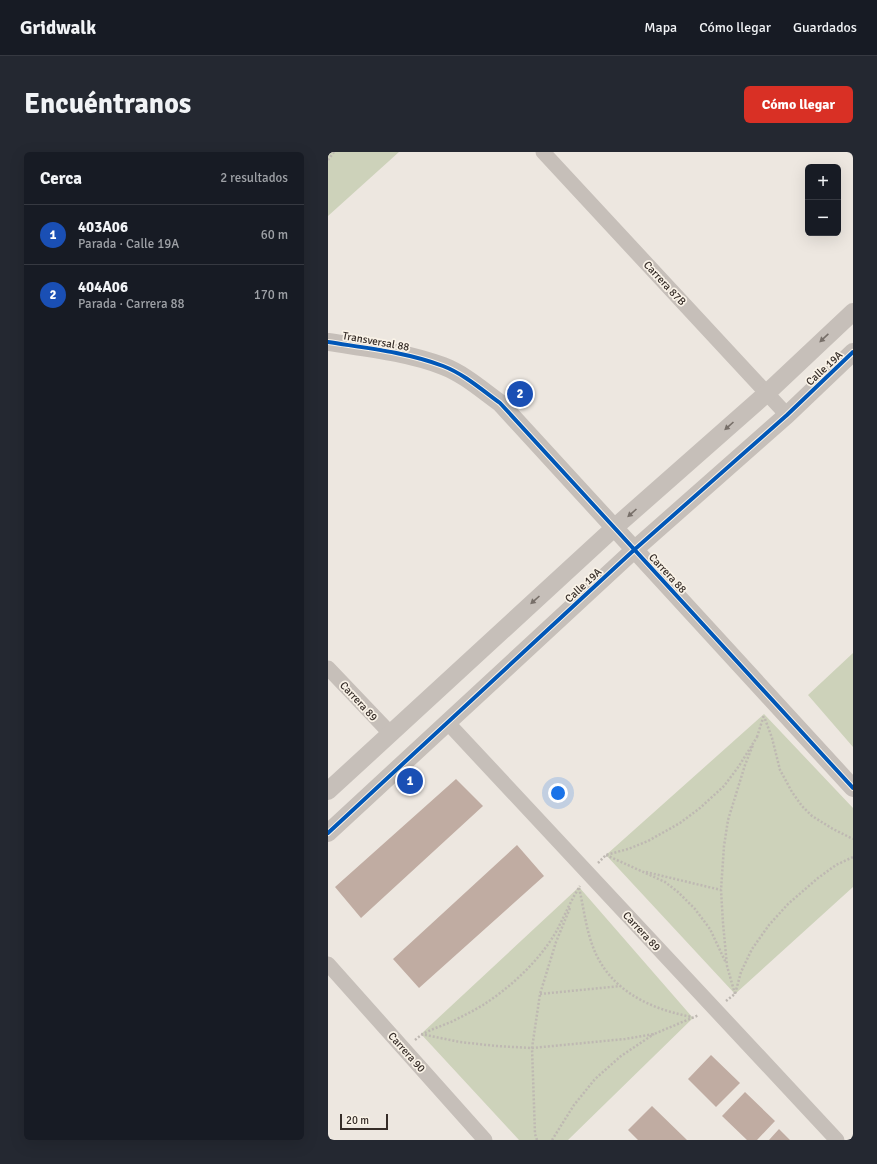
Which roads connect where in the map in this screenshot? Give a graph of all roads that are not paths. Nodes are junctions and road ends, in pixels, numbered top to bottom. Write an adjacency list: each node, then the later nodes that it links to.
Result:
1 (542, 152): 6 (street, Carrera 87B)
2 (853, 312): 6 (street, Calle 19A, one-way to 6)
3 (328, 342): 5 (street, Transversal 88)
4 (853, 352): 7 (street, Calle 19A)
5 (464, 377): 8 (street, Carrera 88)
6 (767, 393): 7 (street, Carrera 87B); 8 (street, Calle 19A, one-way to 8)
7 (787, 415): 9 (street, Calle 19A)
8 (614, 528): 9 (street, Carrera 88); 12 (street, Calle 19A, one-way to 12)
9 (634, 550): 11 (street, Calle 19A); 13 (street, Carrera 88)
10 (328, 668): 12 (street, Carrera 89)
11 (447, 722): 15 (street, Calle 19A); 18 (street, Carrera 89)
12 (390, 733): 14 (street, Calle 19A)
13 (853, 788)
14 (328, 791)
15 (328, 833)
16 (328, 964): 17 (street, Carrera 90)
17 (485, 1140)
18 (837, 1140)

